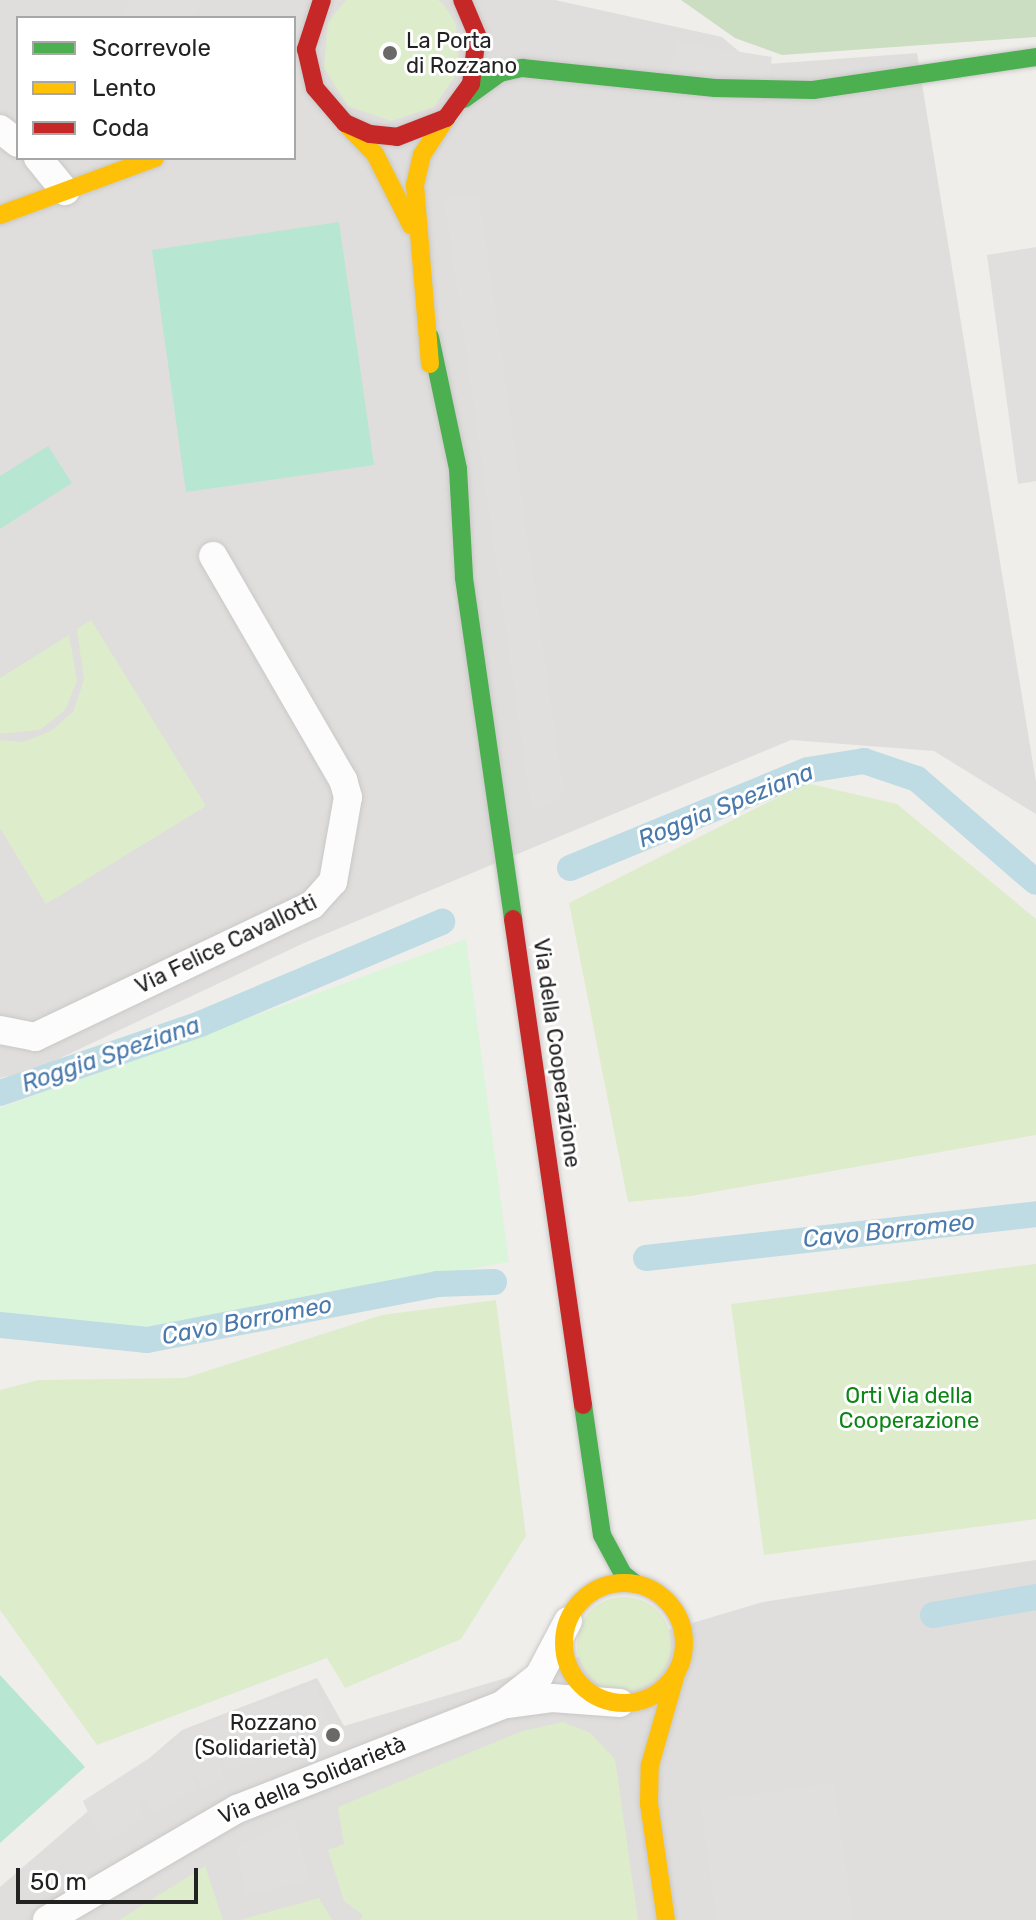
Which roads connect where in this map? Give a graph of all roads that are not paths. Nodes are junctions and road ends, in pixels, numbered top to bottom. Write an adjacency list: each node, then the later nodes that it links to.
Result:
1 (322, 0): 4 (street)
2 (462, 0): 3 (street)
3 (472, 19): 7 (street); 10 (street)
4 (307, 35): 6 (street); 13 (street, Via della Cooperazione)
5 (1036, 57): 8 (street)
6 (296, 60)
7 (542, 67): 8 (street); 10 (street)
8 (873, 84): 9 (street)
9 (977, 87)
10 (464, 99): 12 (street)
11 (307, 109): 13 (street)
12 (446, 118): 13 (street); 20 (street, Via della Cooperazione)
13 (343, 121): 20 (street, Via della Cooperazione)
14 (0, 129): 15 (street)
15 (16, 141)
16 (40, 160): 18 (street)
17 (150, 160): 18 (street)
18 (65, 191): 19 (street)
19 (0, 215)
20 (415, 232): 23 (street, Via della Cooperazione)
21 (213, 556): 22 (street, Via Felice Cavallotti)
22 (0, 1030)
23 (602, 1535): 24 (street, Via della Cooperazione); 25 (street, Via della Cooperazione)
24 (636, 1584): 25 (street); 26 (street)
25 (574, 1611): 27 (street, Via della Solidarietà); 28 (street)
26 (679, 1666): 28 (street); 30 (street)
27 (502, 1705): 28 (street, Via della Solidarietà); 31 (street, Via della Solidarietà)
28 (605, 1705)
29 (634, 1763): 30 (street)
30 (649, 1804): 32 (street)
31 (47, 1920)
32 (666, 1920)

